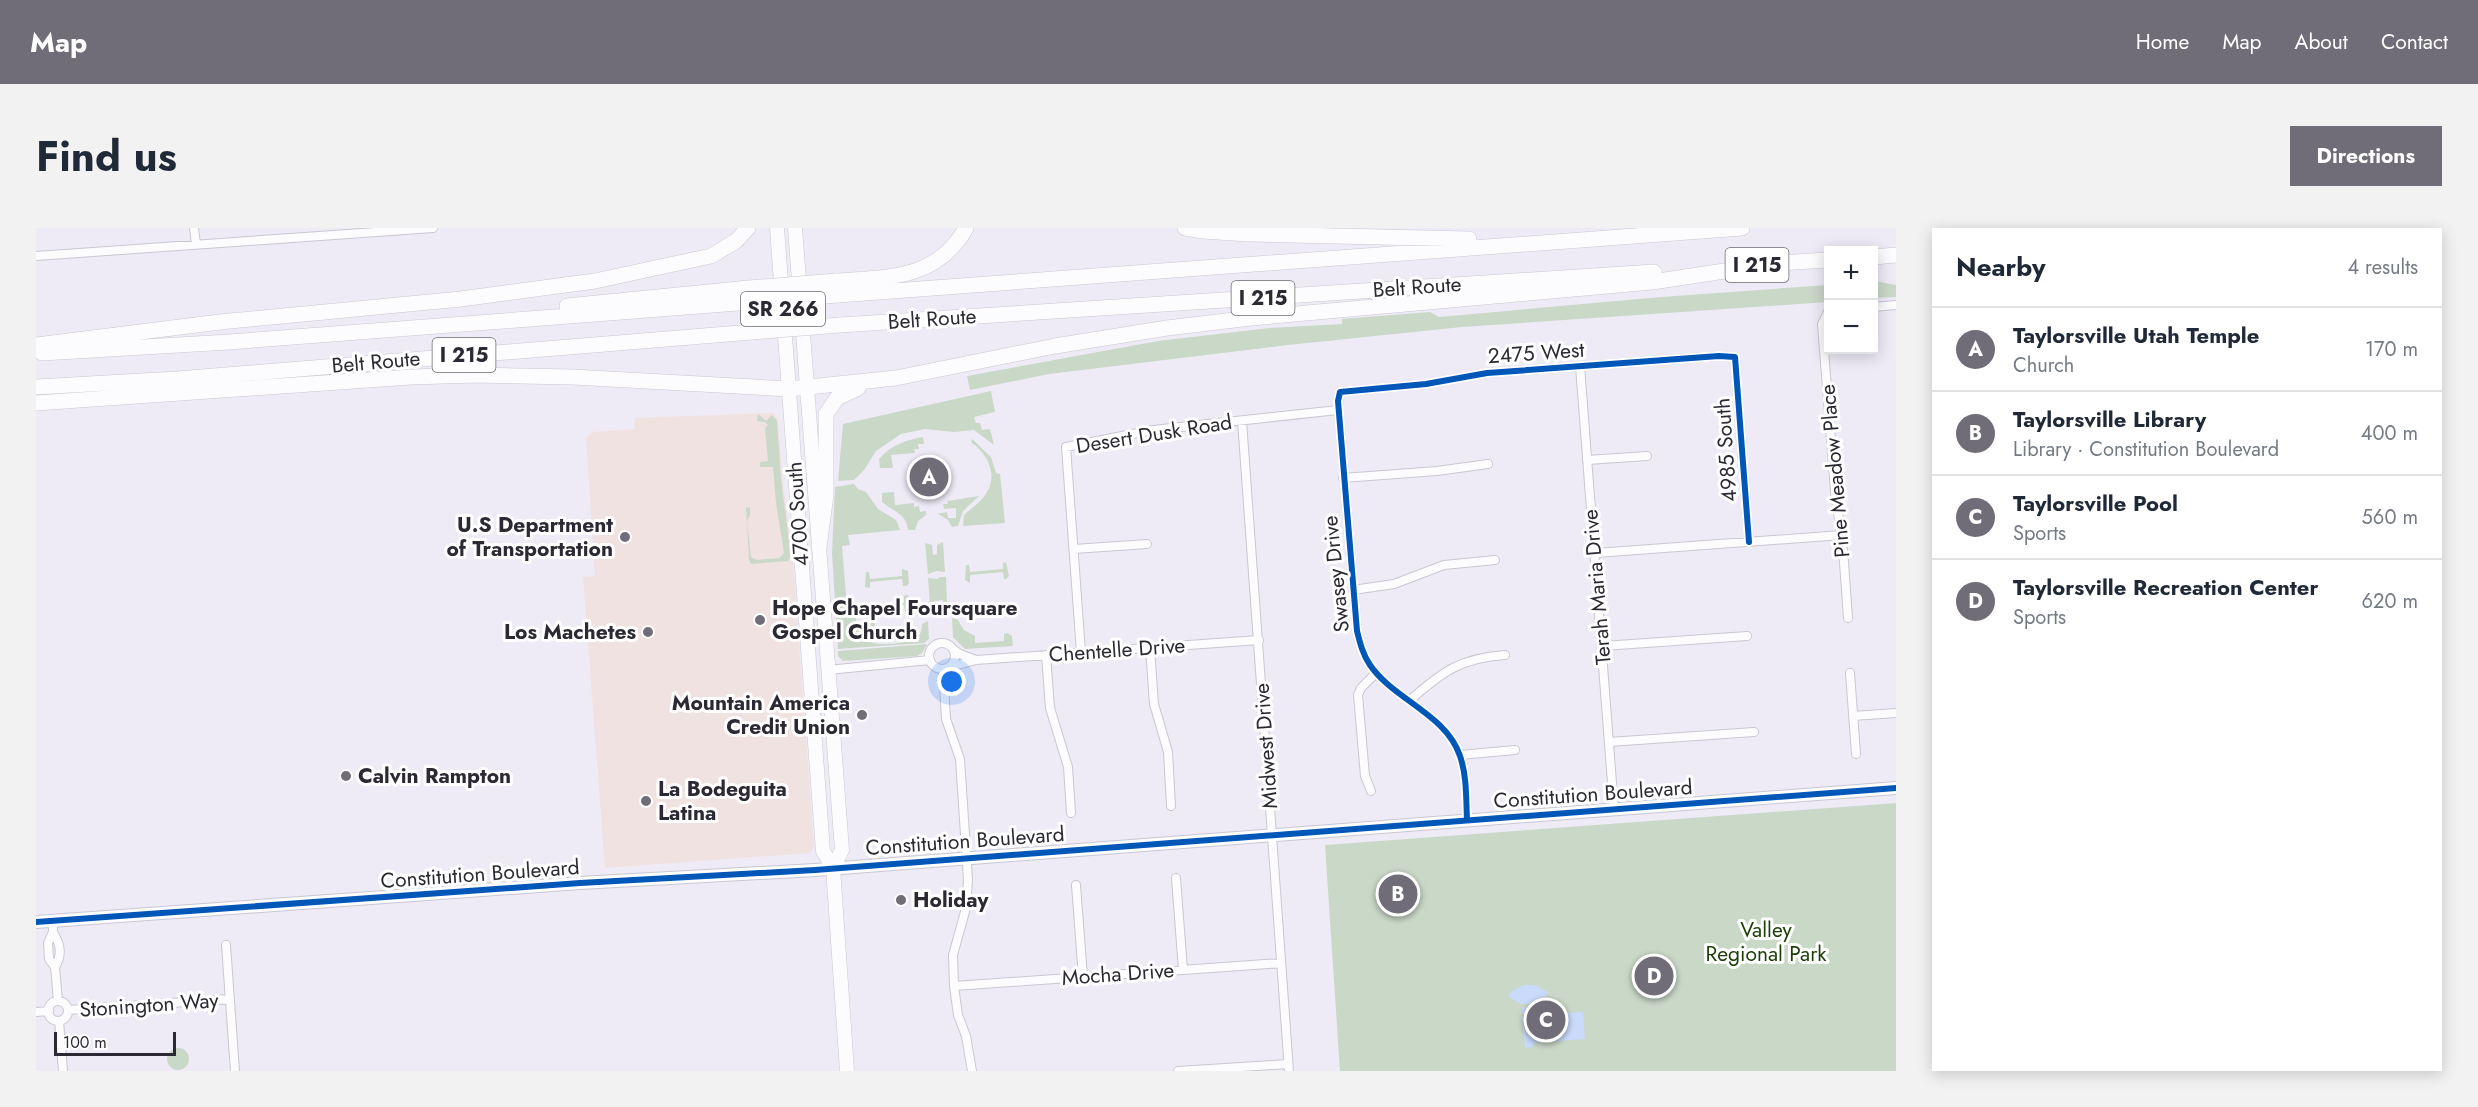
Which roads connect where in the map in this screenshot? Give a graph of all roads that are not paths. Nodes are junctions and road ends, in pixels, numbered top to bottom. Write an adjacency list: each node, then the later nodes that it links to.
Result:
1 (194, 228): 10 (street)
2 (433, 228): 10 (street)
3 (748, 228): 20 (highway)
4 (777, 228): 29 (main road, 4700 South / SR 266)
5 (795, 228): 28 (main road, 4700 South / SR 266)
6 (966, 228): 16 (highway)
7 (1185, 228): 9 (highway)
8 (1742, 228): 9 (highway, Belt Route / I 215)
9 (1556, 241): 16 (highway, Belt Route / I 215)
10 (196, 244): 12 (street)
11 (1896, 255): 13 (highway)
12 (36, 256)
13 (1878, 256)
14 (1824, 260): 15 (highway, Belt Route / I 215)
15 (1771, 264): 26 (highway); 27 (highway, Belt Route / I 215, bridge)
16 (837, 288): 22 (highway, Belt Route / I 215, bridge)
17 (1896, 305): 18 (street)
18 (1878, 307)
19 (1824, 320): 21 (street, Pine Meadow Place)
20 (36, 345)
21 (1824, 350)
22 (36, 354)
23 (1824, 354): 38 (street, Pine Meadow Place)
24 (1735, 357): 25 (street, 2475 West); 39 (street, 4985 South)
25 (1580, 366): 30 (street, 2475 West); 35 (street, Terah Maria Drive)
26 (896, 378): 28 (highway); 41 (highway)
27 (36, 387)
28 (807, 388): 29 (highway); 41 (main road, 4700 South)
29 (789, 389): 31 (highway); 77 (main road, 4700 South)
30 (1340, 392): 32 (street, Swasey Drive)
31 (36, 404)
32 (1338, 410): 33 (street, Desert Dusk Road); 37 (street, Swasey Drive)
33 (1242, 421): 42 (street, Desert Dusk Road); 48 (street, Midwest Drive)
34 (1647, 456): 35 (street)
35 (1587, 460): 43 (street, Terah Maria Drive)
36 (1488, 464): 37 (street)
37 (1343, 478): 45 (street, Swasey Drive)
38 (1842, 536): 39 (street); 46 (street, Pine Meadow Place)
39 (1749, 542): 43 (street)
40 (1147, 544): 42 (street)
41 (819, 547): 58 (main road, 4700 South)
42 (1074, 549): 52 (street, Desert Dusk Road)
43 (1596, 553): 49 (street, Terah Maria Drive)
44 (1495, 560): 45 (street)
45 (1353, 590): 59 (street, Swasey Drive)
46 (1848, 618)
47 (1747, 636): 49 (street)
48 (1259, 640): 50 (street, Chentelle Drive); 75 (street, Midwest Drive)
49 (1603, 646): 65 (street, Terah Maria Drive)
50 (1149, 648): 52 (street, Chentelle Drive); 71 (street)
51 (953, 649): 55 (street); 56 (street, Chentelle Drive); 57 (street)
52 (1081, 652): 53 (street, Chentelle Drive)
53 (1046, 655): 56 (street, Chentelle Drive); 73 (street)
54 (1505, 656): 61 (street)
55 (930, 660): 57 (street); 58 (street)
56 (976, 660): 57 (street, Chentelle Drive)
57 (946, 668): 76 (street)
58 (828, 670): 77 (main road, 4700 South)
59 (1376, 673): 61 (street, Swasey Drive); 70 (street)
60 (1850, 673): 63 (street)
61 (1409, 700): 68 (street, Swasey Drive)
62 (1896, 713): 63 (street)
63 (1853, 716): 67 (street)
64 (1754, 732): 65 (street)
65 (1609, 742): 72 (street, Terah Maria Drive)
66 (1515, 750): 68 (street)
67 (1856, 754)
68 (1460, 755): 74 (street, Swasey Drive)
69 (1896, 788): 72 (main road, Constitution Boulevard)
70 (1371, 791)
71 (1171, 806)
72 (1614, 809): 74 (main road, Constitution Boulevard)
73 (1071, 813)
74 (1467, 820): 75 (main road, Constitution Boulevard)
75 (1273, 835): 76 (main road, Constitution Boulevard); 83 (street, Midwest Drive)
76 (966, 858): 77 (main road, Constitution Boulevard); 86 (street)
77 (833, 868): 81 (main road, Constitution Boulevard); 96 (main road, 4700 South)
78 (1176, 878): 84 (street)
79 (1076, 885): 85 (street)
80 (36, 922): 81 (main road, Constitution Boulevard)
81 (53, 926): 88 (street)
82 (225, 945): 87 (street)
83 (1281, 963): 84 (street, Mocha Drive); 93 (street, Midwest Drive)
84 (1183, 970): 85 (street, Mocha Drive)
85 (1083, 977): 86 (street, Mocha Drive)
86 (954, 986): 97 (street)
87 (230, 999): 89 (street, Stonington Way); 95 (street)
88 (58, 1001): 89 (street); 90 (street)
89 (68, 1010): 92 (street)
90 (49, 1011): 91 (street, Stonington Way); 92 (street)
91 (36, 1012)
92 (59, 1021): 94 (street)
93 (1288, 1067): 99 (street)
94 (63, 1071)
95 (235, 1071)
96 (847, 1071)
97 (972, 1071)
98 (1178, 1071): 99 (street)
99 (1189, 1071)

